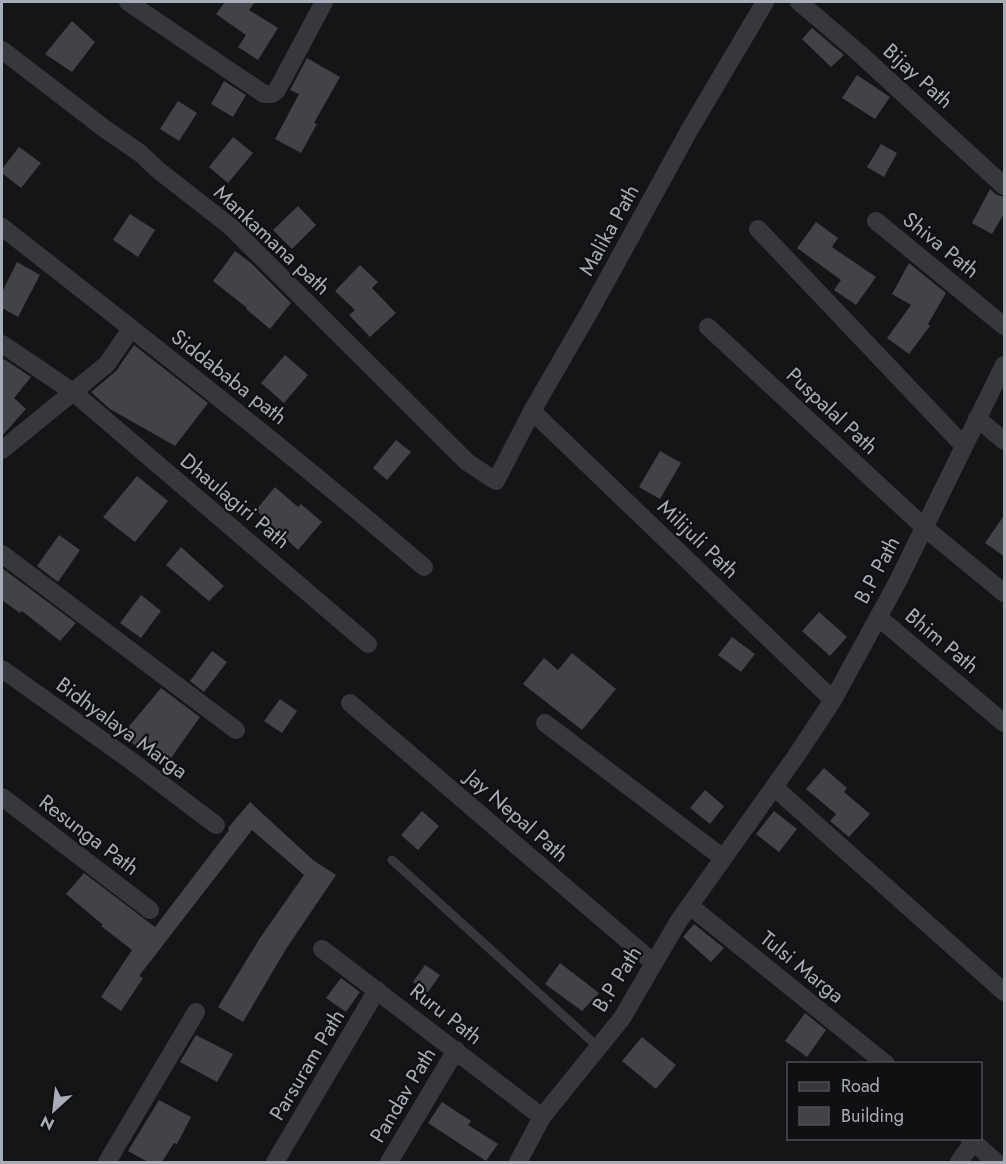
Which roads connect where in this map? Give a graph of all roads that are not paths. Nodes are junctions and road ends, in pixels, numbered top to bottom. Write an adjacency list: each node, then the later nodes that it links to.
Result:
1 (128, 2): 2 (street)
2 (324, 2)
3 (765, 2): 16 (street, Malika Path)
4 (799, 2): 6 (street, Bijay Path)
5 (2, 50): 21 (street, Mankamana path)
6 (1005, 186)
7 (876, 221): 10 (street, Shiva Path)
8 (2, 227): 12 (street, Siddababa path)
9 (758, 229): 19 (street)
10 (1005, 326)
11 (708, 327): 22 (street, Puspalal Path)
12 (131, 329): 15 (street); 24 (street, Siddababa path)
13 (2, 344): 15 (street)
14 (1005, 365): 17 (street, B.P Path)
15 (73, 392): 20 (street); 27 (street, Dhaulagiri Path)
16 (532, 411): 21 (street, Malika Path); 29 (street, Milijuli Path)
17 (977, 418): 18 (street); 19 (street, B.P Path)
18 (1005, 441)
19 (964, 446): 22 (street, B.P Path)
20 (2, 449)
21 (496, 481)
22 (925, 528): 25 (street, Puspalal Path); 26 (street, B.P Path)
23 (2, 554): 33 (street)
24 (424, 567)
25 (1005, 593)
26 (878, 618): 29 (street, B.P Path); 32 (street, Bhim Path)
27 (368, 644)
28 (2, 669): 36 (street, Bidhyalaya Marga)
29 (833, 700): 34 (street, B.P Path)
30 (350, 703): 42 (street, Jay Nepal Path)
31 (545, 723): 37 (street)
32 (1005, 723)
33 (236, 730)
34 (774, 787): 37 (street, B.P Path); 44 (street)
35 (2, 797): 40 (street, Resunga Path)
36 (216, 825)
37 (723, 858): 39 (street, B.P Path)
38 (392, 860): 46 (lane)
39 (690, 906): 42 (street, B.P Path); 48 (street, Tulsi Marga)
40 (150, 910)
41 (322, 949): 43 (street, Ruru Path)
42 (654, 963): 46 (street, B.P Path)
43 (377, 990): 47 (street, Ruru Path); 52 (street, Parsuram Path)
44 (1005, 992)
45 (196, 1012): 51 (street)
46 (598, 1047): 49 (street, B.P Path)
47 (456, 1050): 49 (street, Ruru Path); 53 (street, Pandav Path)
48 (884, 1062)
49 (542, 1117): 54 (street, B.P Path)
50 (971, 1140): 55 (street); 56 (street)
51 (106, 1162)
52 (275, 1162)
53 (388, 1162)
54 (518, 1162)
55 (959, 1162)
56 (996, 1162)

